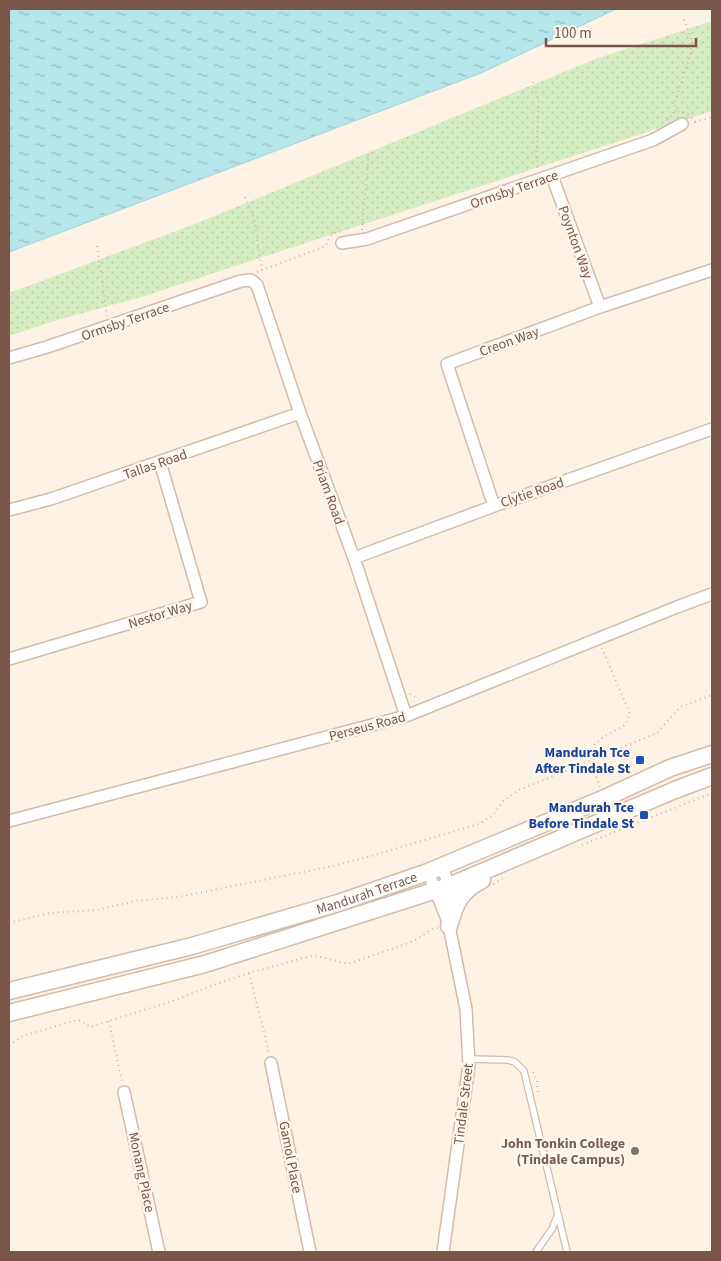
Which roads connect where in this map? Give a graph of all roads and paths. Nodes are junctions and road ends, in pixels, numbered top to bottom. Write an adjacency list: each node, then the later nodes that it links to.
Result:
1 (683, 17): 3 (path)
2 (533, 82): 8 (path)
3 (676, 111)
4 (712, 116): 5 (path)
5 (695, 122)
6 (682, 124): 9 (street, Ormsby Terrace)
7 (369, 150): 11 (path)
8 (539, 173)
9 (552, 176): 12 (street, Ormsby Terrace); 17 (street, Poynton Way)
10 (245, 197): 14 (path)
11 (361, 232)
12 (342, 243)
13 (97, 246): 18 (path)
14 (262, 270)
15 (712, 270): 17 (street, Creon Way)
16 (241, 281): 19 (street, Ormsby Terrace); 20 (street, Priam Road)
17 (600, 307): 23 (street, Creon Way)
18 (107, 318)
19 (9, 358)
20 (300, 413): 22 (street, Tallas Road); 25 (street, Priam Road)
21 (712, 429): 23 (street, Clytie Road)
22 (160, 462): 24 (street, Tallas Road); 28 (street, Nestor Way)
23 (494, 506): 25 (street, Clytie Road)
24 (9, 510)
25 (354, 558): 30 (street, Priam Road)
26 (712, 594): 30 (street, Perseus Road)
27 (601, 645): 32 (path)
28 (9, 659)
29 (712, 695): 32 (path)
30 (406, 716): 36 (street, Perseus Road)
31 (712, 754): 35 (main road, Mandurah Terrace)
32 (590, 761): 35 (path); 43 (path)
33 (712, 776): 37 (main road, Mandurah Terrace)
34 (712, 793): 37 (path)
35 (605, 798): 39 (main road, Mandurah Terrace)
36 (9, 821)
37 (616, 823): 38 (path); 40 (main road, Mandurah Terrace)
38 (575, 848)
39 (435, 869): 41 (street, Tindale Street); 46 (main road, Mandurah Terrace)
40 (505, 870): 41 (main road, Mandurah Terrace); 42 (path); 44 (main road)
41 (442, 888): 44 (street, Tindale Street); 47 (main road, Mandurah Terrace)
42 (489, 888)
43 (9, 923)
44 (449, 926): 45 (path); 50 (street, Tindale Street)
45 (249, 973): 48 (path); 51 (path)
46 (9, 992)
47 (9, 1013)
48 (109, 1021): 49 (path); 53 (path)
49 (9, 1045)
50 (469, 1059): 55 (lane); 58 (street, Tindale Street)
51 (271, 1063): 57 (street, Gamol Place)
52 (531, 1070): 54 (path)
53 (124, 1092): 56 (street, Monang Place)
54 (540, 1102)
55 (558, 1214): 59 (lane); 60 (lane)
56 (159, 1252)
57 (310, 1252)
58 (443, 1252)
59 (536, 1252)
60 (567, 1252)

